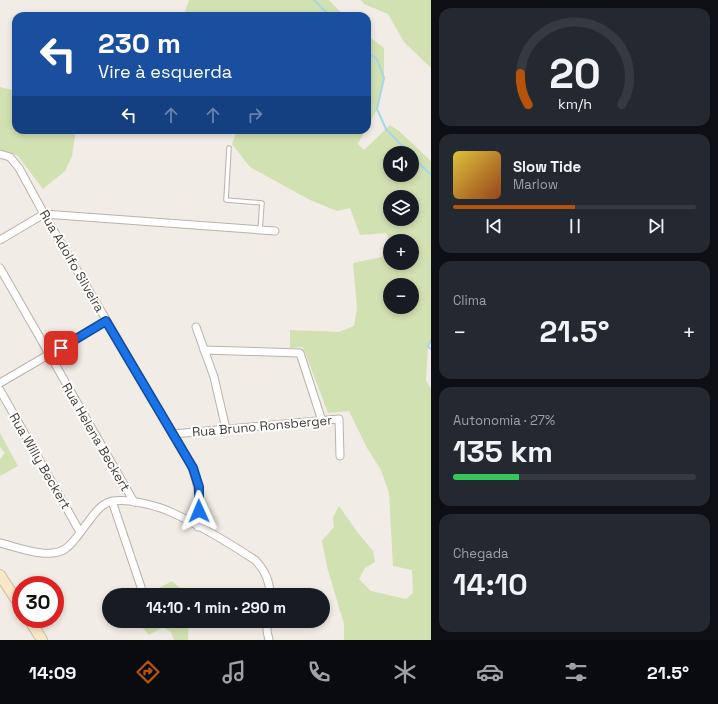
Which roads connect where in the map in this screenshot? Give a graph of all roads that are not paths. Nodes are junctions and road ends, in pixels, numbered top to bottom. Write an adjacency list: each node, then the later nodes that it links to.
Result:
1 (229, 148): 4 (lane)
2 (0, 154): 3 (street, Rua Adolfo Silveira)
3 (44, 214): 4 (street); 6 (street); 8 (street, Rua Adolfo Silveira)
4 (260, 230): 5 (street)
5 (274, 231)
6 (0, 240)
7 (0, 268): 11 (street, Rua Helena Beckert)
8 (106, 321): 11 (street); 16 (street, Rua Adolfo Silveira)
9 (196, 327): 10 (street)
10 (204, 350): 14 (street); 15 (street)
11 (49, 354): 12 (street); 19 (street, Rua Helena Beckert)
12 (0, 383)
13 (0, 390): 21 (street, Rua Willy Beckert)
14 (322, 421): 15 (street, Rua Bruno Ronsberger); 17 (street, Rua Bruno Ronsberger)
15 (226, 429): 16 (street, Rua Bruno Ronsberger)
16 (173, 434): 20 (street, Rua Adolfo Silveira)
17 (340, 456)
18 (112, 501): 19 (street); 21 (street); 24 (street)
19 (134, 502): 20 (street)
20 (198, 527): 25 (street)
21 (80, 532): 22 (street)
22 (0, 543)
23 (0, 575): 26 (main road)
24 (141, 588)
25 (270, 588)
26 (12, 593)
27 (35, 628): 29 (main road)
28 (267, 628): 30 (street)
29 (42, 640)
30 (269, 640)

